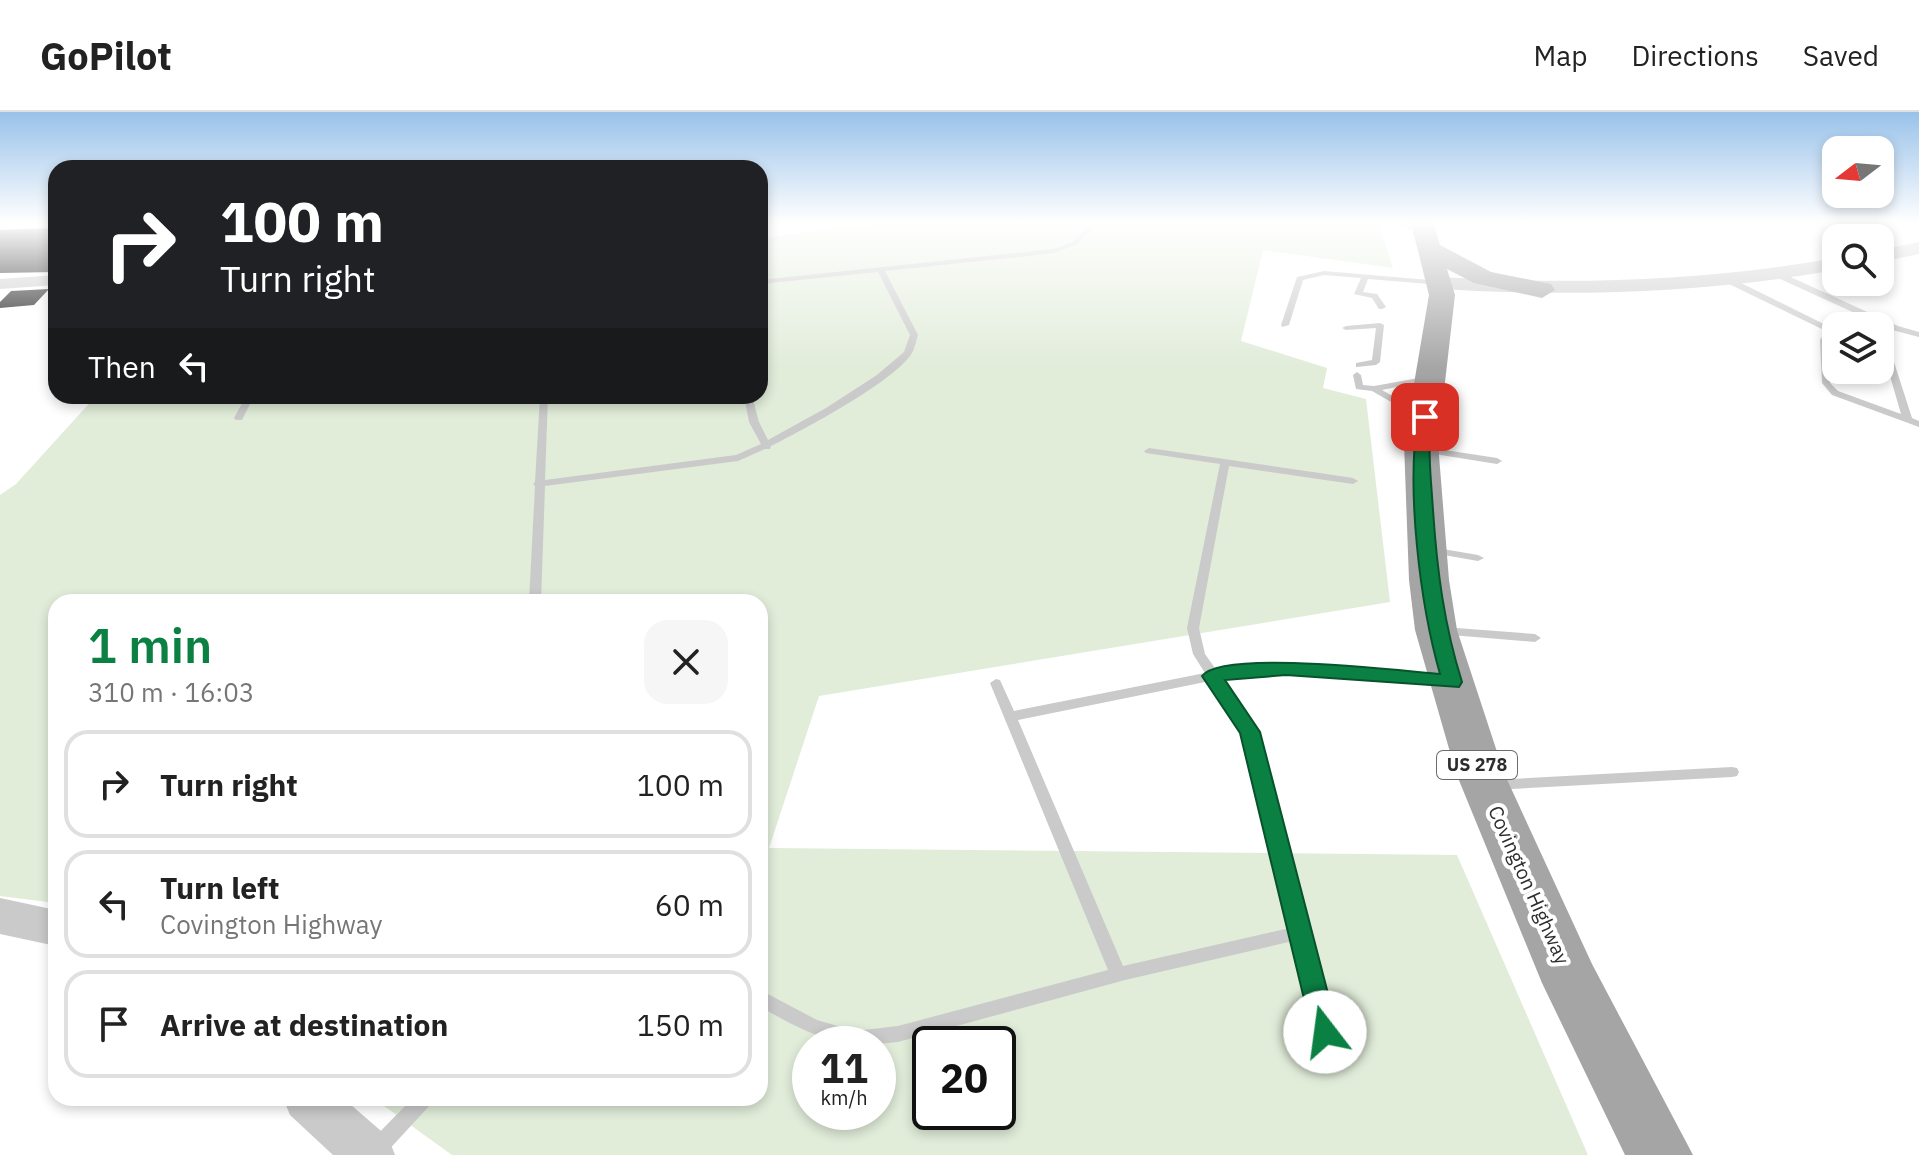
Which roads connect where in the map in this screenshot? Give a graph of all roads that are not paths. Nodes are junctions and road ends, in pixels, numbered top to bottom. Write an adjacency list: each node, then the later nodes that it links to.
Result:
1 (864, 272): 11 (lane)
2 (882, 272): 31 (lane)
3 (1376, 272): 8 (lane)
4 (1429, 272): 28 (main road, Covington Highway / US 278)
5 (1467, 272): 16 (main road)
6 (1493, 272): 16 (street)
7 (1801, 272): 9 (street)
8 (1366, 276): 14 (lane); 17 (lane)
9 (1781, 276): 12 (street); 21 (lane)
10 (48, 281): 13 (street)
11 (768, 281)
12 (1732, 282): 16 (street); 19 (lane)
13 (0, 284)
14 (1298, 286): 15 (lane); 18 (lane)
15 (1310, 288)
16 (1542, 290)
17 (1382, 307)
18 (1285, 325)
19 (1822, 327)
20 (1346, 328): 24 (lane)
21 (1919, 335)
22 (1894, 371): 30 (lane)
23 (1827, 384): 30 (lane)
24 (1374, 389): 28 (lane); 28 (lane)
25 (246, 404): 29 (lane)
26 (543, 404): 36 (lane)
27 (750, 404): 31 (lane)
28 (1425, 415): 33 (lane); 37 (main road, Covington Highway / US 278)
29 (239, 418)
30 (1914, 422)
31 (767, 447): 36 (lane)
32 (1149, 451): 34 (lane)
33 (1497, 461)
34 (1225, 462): 35 (lane); 42 (lane)
35 (1353, 481)
36 (538, 484): 39 (lane)
37 (1427, 550): 38 (lane); 40 (main road, Covington Highway / US 278)
38 (1478, 558)
39 (535, 594)
40 (1436, 630): 41 (lane); 43 (main road, Covington Highway / US 278)
41 (1535, 638)
42 (1212, 676): 43 (lane); 45 (lane); 50 (lane)
43 (1452, 682): 47 (main road, Covington Highway / US 278)
44 (996, 683): 45 (lane)
45 (1010, 717): 51 (lane)
46 (1732, 772): 47 (lane)
47 (1485, 786): 57 (main road, Covington Highway / US 278)
48 (0, 916): 49 (street)
49 (48, 926)
50 (1299, 933): 51 (lane); 53 (lane)
51 (1118, 975): 52 (lane)
52 (768, 1002)
53 (1325, 1032)
54 (316, 1106): 56 (street)
55 (417, 1106): 56 (lane)
56 (370, 1155)
57 (1660, 1155)

